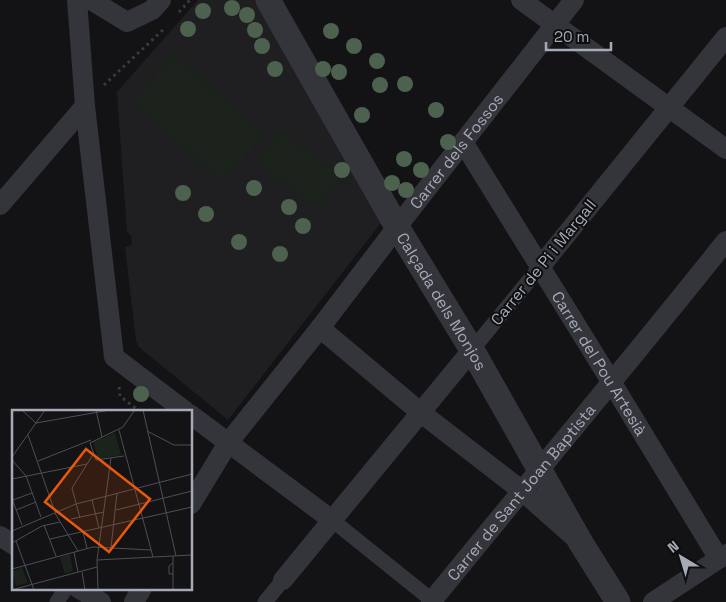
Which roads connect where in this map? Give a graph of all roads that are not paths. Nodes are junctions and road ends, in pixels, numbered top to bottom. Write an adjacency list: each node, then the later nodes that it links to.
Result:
1 (77, 0): 9 (street)
2 (91, 0): 3 (street)
3 (160, 0)
4 (268, 0): 14 (street, Calçada dels Monjos)
5 (521, 0): 7 (street)
6 (574, 0): 7 (street, Carrer dels Fossos)
7 (555, 25): 10 (street); 11 (street, Carrer dels Fossos)
8 (726, 37): 10 (street, Carrer de Pi i Margall)
9 (85, 106): 13 (street); 20 (street)
10 (669, 106): 12 (street); 16 (street, Carrer de Pi i Margall)
11 (463, 142): 14 (street, Carrer dels Fossos); 16 (street, Carrer del Pou Artesià)
12 (726, 149)
13 (0, 205)
14 (397, 227): 17 (street, Carrer dels Fossos); 18 (street, Calçada dels Monjos)
15 (726, 242): 19 (street, Carrer de Sant Joan Baptista)
16 (540, 267): 18 (street, Carrer de Pi i Margall); 19 (street, Carrer del Pou Artesià)
17 (320, 328): 21 (street); 23 (street, Carrer dels Fossos)
18 (472, 350): 21 (street, Carrer de Pi i Margall); 24 (street, Calçada dels Monjos)
19 (612, 383): 24 (street, Carrer de Sant Joan Baptista); 31 (street, Carrer del Pou Artesià)
20 (184, 410)
21 (420, 412): 25 (street); 27 (street, Carrer de Pi i Margall)
22 (192, 417): 23 (street)
23 (228, 444): 26 (street, Carrer dels Fossos); 27 (street)
24 (540, 468): 25 (street, Carrer de Sant Joan Baptista); 29 (street, Calçada dels Monjos)
25 (521, 490): 29 (street); 40 (street, Carrer de Sant Joan Baptista)
26 (192, 502)
27 (332, 520): 32 (street, Carrer de Pi i Margall); 40 (street)
28 (0, 536): 30 (street)
29 (581, 543): 41 (street, Calçada dels Monjos)
30 (12, 544)
31 (722, 556): 42 (street)
32 (283, 580): 39 (street, Carrer de Pi i Margall)
33 (65, 590): 36 (street)
34 (81, 590): 37 (street)
35 (141, 590): 38 (street)
36 (57, 602)
37 (101, 602)
38 (134, 602)
39 (265, 602)
40 (433, 602)
41 (618, 602)
42 (653, 602)

